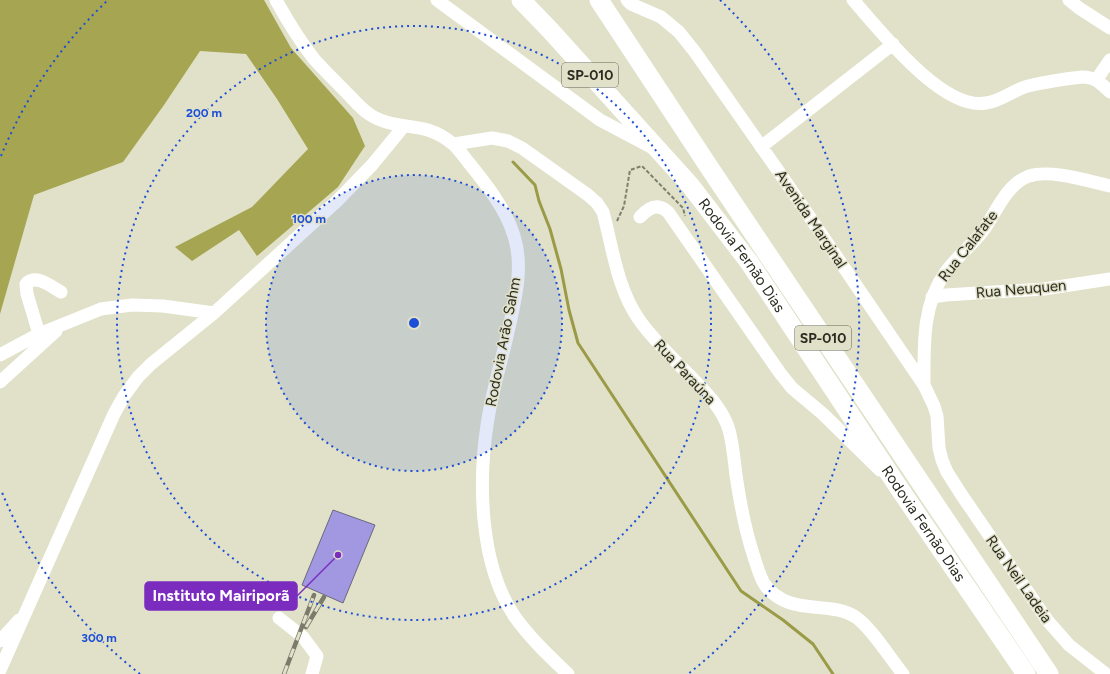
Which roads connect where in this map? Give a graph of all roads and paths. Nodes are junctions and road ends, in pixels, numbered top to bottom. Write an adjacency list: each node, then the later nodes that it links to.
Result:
1 (276, 0): 13 (street, Rodovia Arão Sahm)
2 (438, 0): 16 (street)
3 (521, 0): 16 (highway, Rodovia Fernão Dias / SP-010)
4 (627, 0): 15 (street, Avenida Marginal)
5 (853, 0): 9 (street)
6 (1069, 0): 8 (street)
7 (604, 4): 38 (highway, Rodovia Fernão Dias / SP-010)
8 (1110, 28)
9 (893, 44): 11 (street); 15 (street)
10 (1110, 60): 11 (street)
11 (1097, 79): 12 (street)
12 (1110, 92)
13 (404, 126): 14 (street, Rodovia Arão Sahm); 22 (street)
14 (454, 144): 35 (street, Rodovia Arão Sahm); 36 (street, Rua Paraúna)
15 (762, 147): 27 (street, Avenida Marginal)
16 (658, 151): 29 (highway, Rodovia Fernão Dias / SP-010)
17 (1110, 186): 21 (street, Rua Calafate)
18 (640, 217): 29 (street)
19 (1110, 279): 21 (street, Rua Neuquen)
20 (61, 292): 24 (street)
21 (932, 297): 27 (street, Rua Calafate)
22 (214, 313): 23 (street); 30 (street)
23 (63, 324): 24 (street); 26 (street)
24 (39, 334): 25 (street)
25 (0, 355)
26 (0, 382)
27 (924, 385): 28 (street, Avenida Marginal)
28 (947, 472): 39 (street, Rua Neil Ladeia)
29 (902, 491): 37 (highway, Rodovia Fernão Dias / SP-010)
30 (27, 612): 32 (street); 33 (street)
31 (279, 618): 34 (street)
32 (0, 641)
33 (0, 670)
34 (312, 674)
35 (568, 674)
36 (903, 674)
37 (1026, 674)
38 (1049, 674)
39 (1106, 674)

